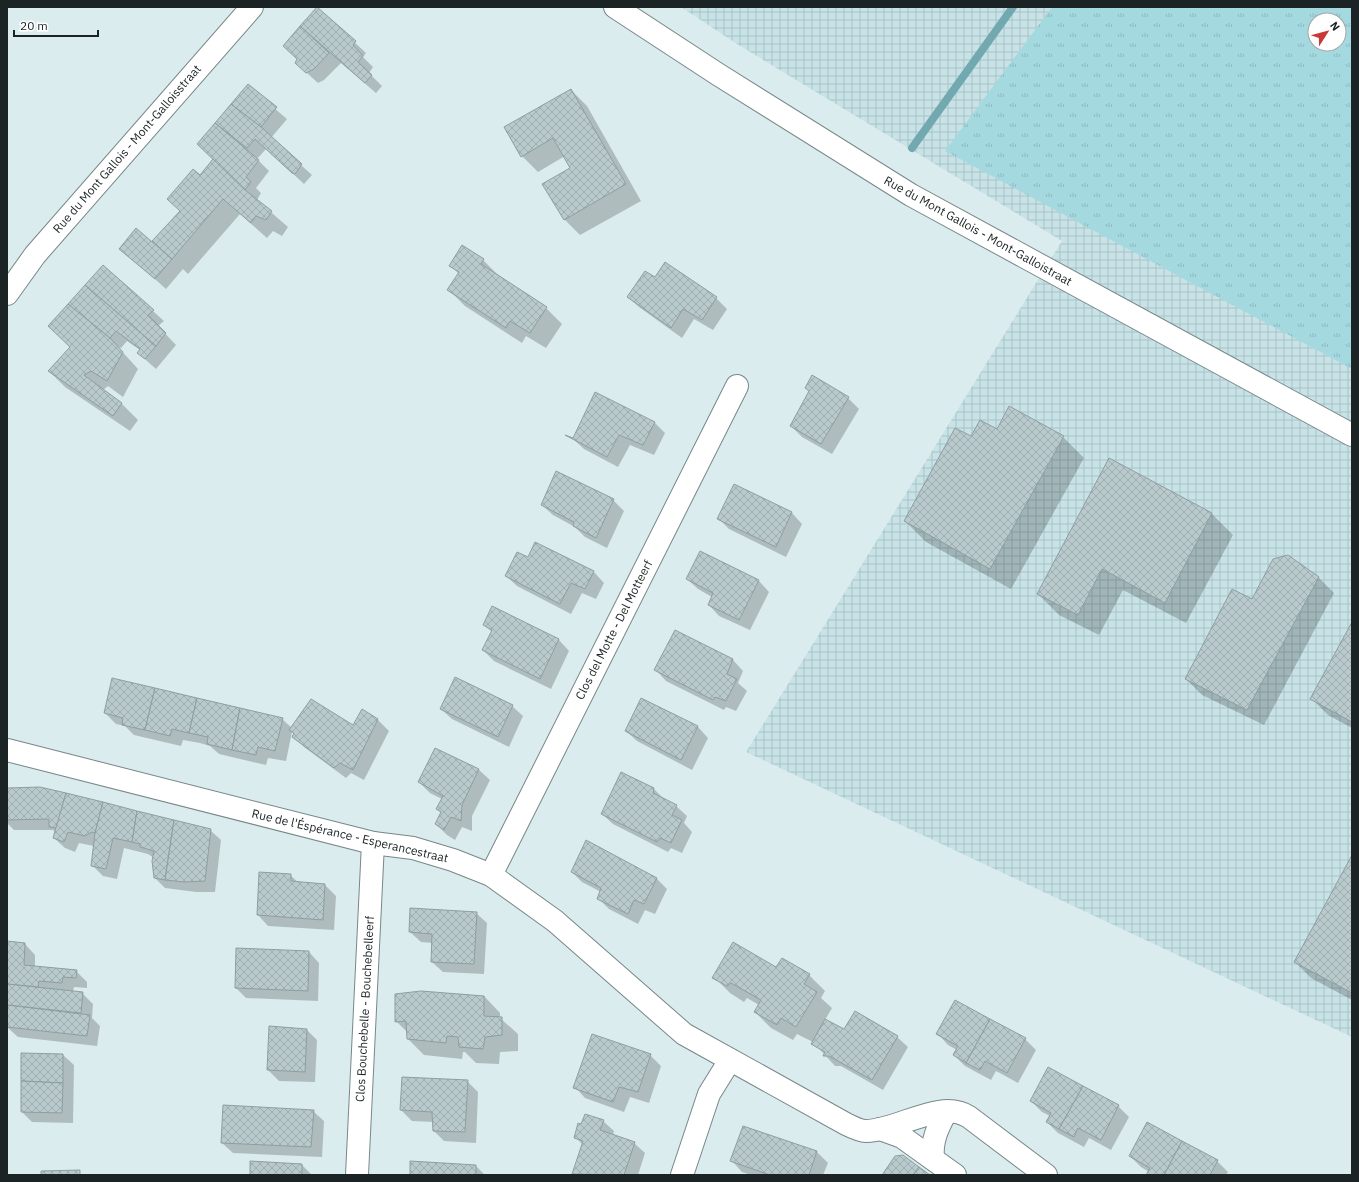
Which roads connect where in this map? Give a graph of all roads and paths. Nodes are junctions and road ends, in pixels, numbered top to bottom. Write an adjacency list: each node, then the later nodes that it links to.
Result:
1 (252, 7): 3 (street, Rue du Mont Gallois - Mont-Galloisstraat)
2 (615, 7): 5 (street, Rue du Mont Gallois - Mont-Galloistraat)
3 (7, 294)
4 (737, 386): 8 (street, Clos del Motte - Del Motteerf)
5 (1352, 435)
6 (7, 750): 7 (street, Rue de l'Éspérance - Esperancestraat)
7 (373, 843): 8 (street, Rue de l'Éspérance - Esperancestraat); 13 (street, Clos Bouchebelle - Bouchebelleerf)
8 (491, 875): 9 (street, Rue de l'Éspérance - Esperancestraat)
9 (730, 1060): 11 (street, Rue de l'Éspérance - Esperancestraat); 14 (street)
10 (946, 1112): 11 (street, Rue de l'Éspérance - Esperancestraat); 12 (street); 16 (street, Rue de l'Éspérance - Esperancestraat)
11 (880, 1129): 12 (street, Rue de l'Éspérance - Esperancestraat)
12 (933, 1159): 15 (street, Rue de l'Éspérance - Esperancestraat)
13 (357, 1175)
14 (682, 1175)
15 (954, 1175)
16 (1046, 1175)

